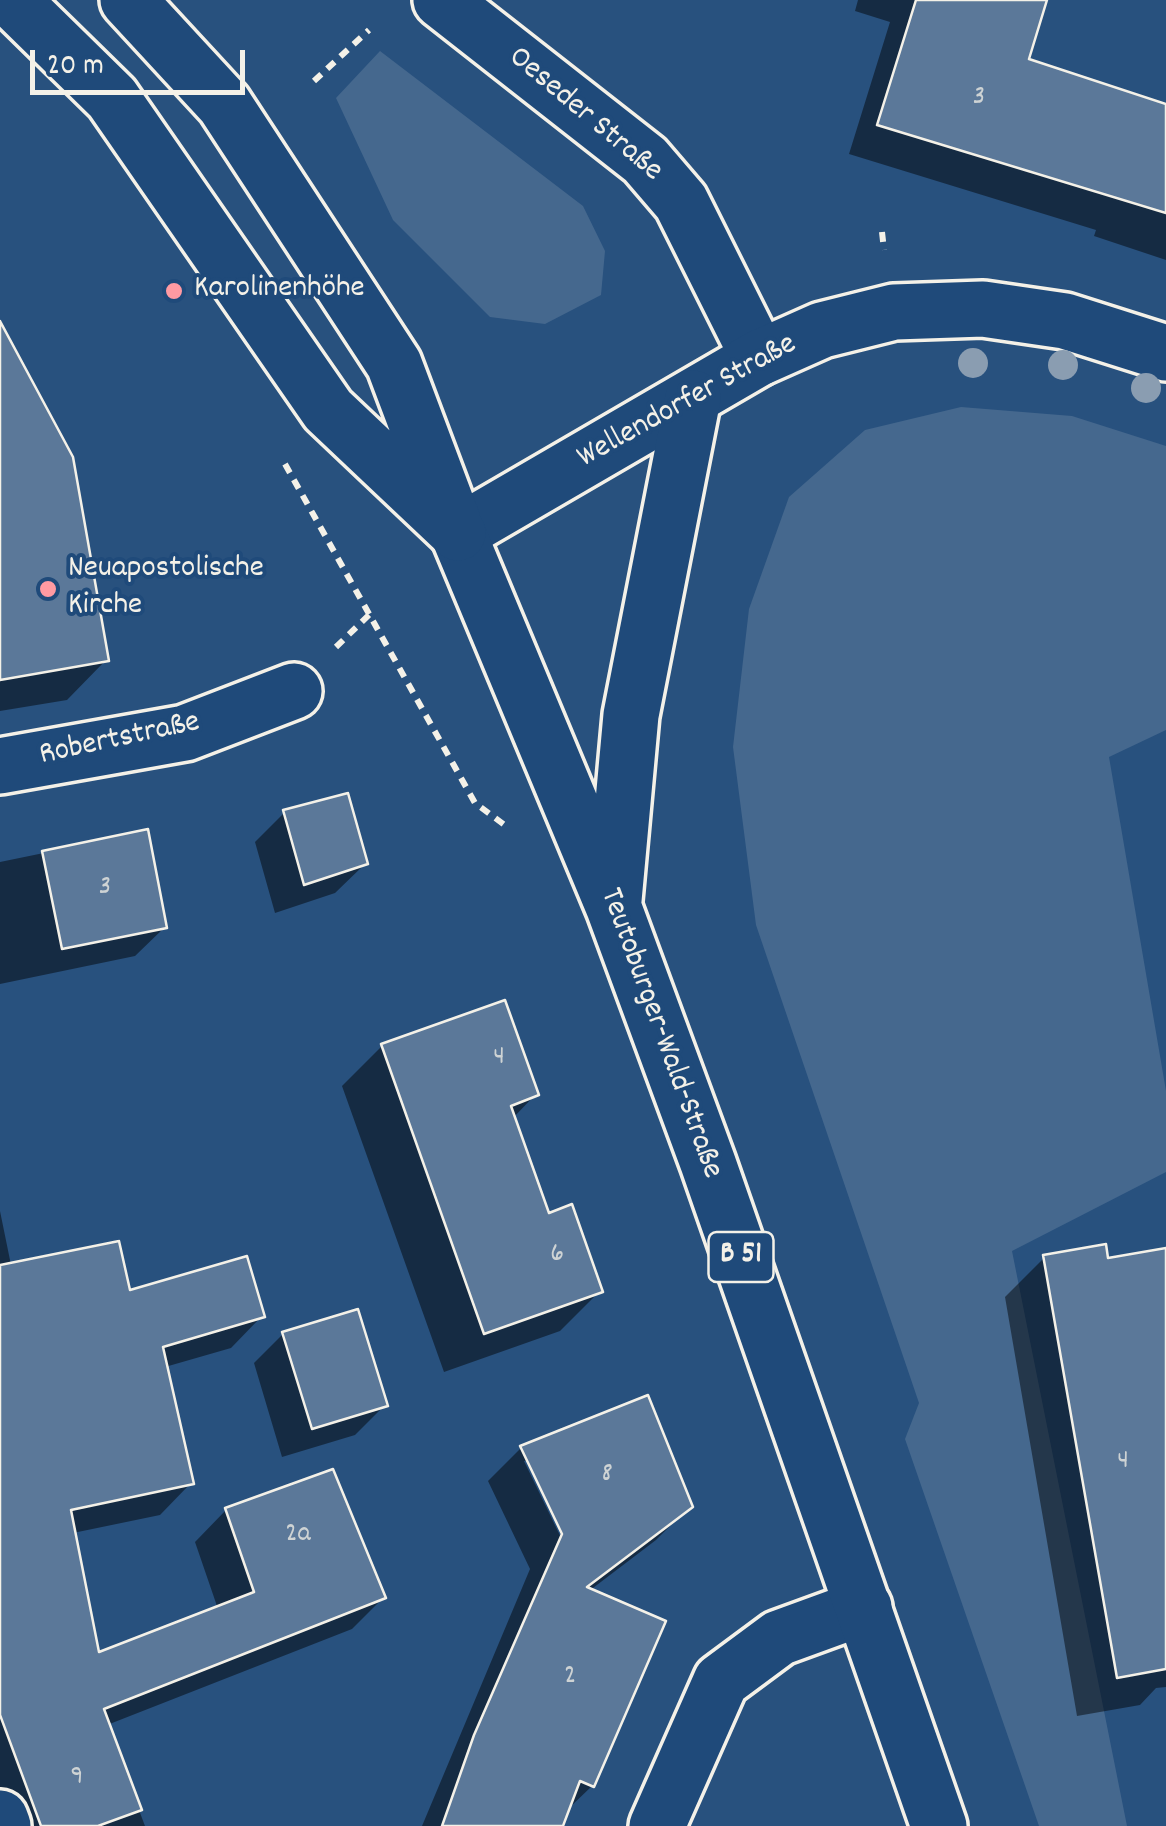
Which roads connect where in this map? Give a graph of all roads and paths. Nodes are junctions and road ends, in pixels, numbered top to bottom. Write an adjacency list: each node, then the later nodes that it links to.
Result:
1 (12, 0): 10 (main road, B 51)
2 (128, 0): 10 (main road, B 51)
3 (440, 0): 7 (main road, Oeseder Straße)
4 (369, 30): 5 (path)
5 (314, 82)
6 (1166, 353): 7 (main road, Wellendorfer Straße)
7 (759, 358): 8 (main road, Wellendorfer Straße)
8 (693, 398): 10 (main road, Wellendorfer Straße); 14 (main road)
9 (284, 462): 13 (path)
10 (458, 534): 14 (main road, Teutoburger-Wald-Straße / B 51)
11 (294, 691): 12 (main road, Robertstraße)
12 (0, 766)
13 (521, 838)
14 (614, 908): 15 (main road, Teutoburger-Wald-Straße / B 51)
15 (864, 1607): 18 (main road); 19 (main road, Teutoburger-Wald-Straße / B 51)
16 (0, 1818): 17 (main road)
17 (3, 1826)
18 (657, 1826)
19 (939, 1826)

